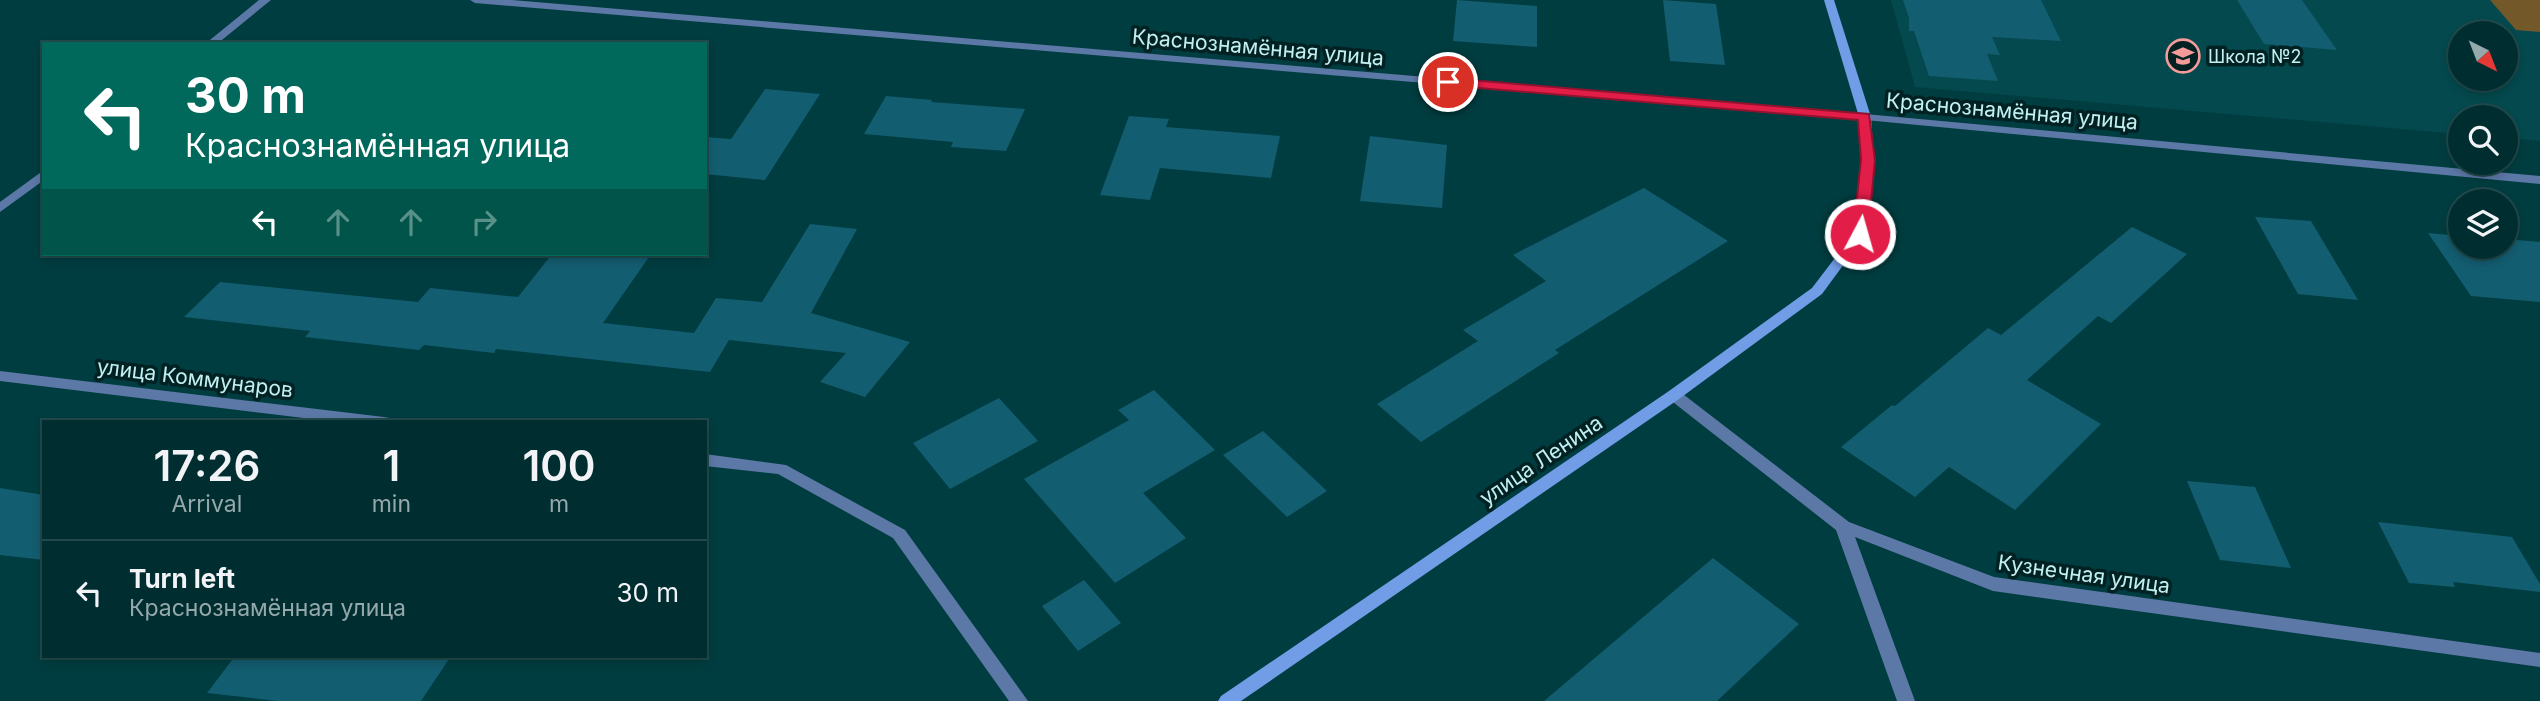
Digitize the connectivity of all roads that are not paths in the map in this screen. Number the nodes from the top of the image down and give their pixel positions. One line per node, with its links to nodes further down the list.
1 (267, 0): 4 (street)
2 (475, 0): 5 (street, Краснознамённая улица)
3 (1829, 0): 5 (street)
4 (213, 42)
5 (1865, 117): 7 (street, Краснознамённая улица); 10 (street, улица Ленина)
6 (42, 176): 8 (street)
7 (2540, 180)
8 (0, 208)
9 (0, 376): 11 (street, улица Коммунаров)
10 (1674, 395): 13 (street, Кузнечная улица); 16 (street, улица Ленина)
11 (367, 420)
12 (707, 460): 15 (street)
13 (1843, 526): 14 (street, Кузнечная улица); 17 (street)
14 (2540, 660)
15 (1018, 701)
16 (1227, 701)
17 (1906, 701)

